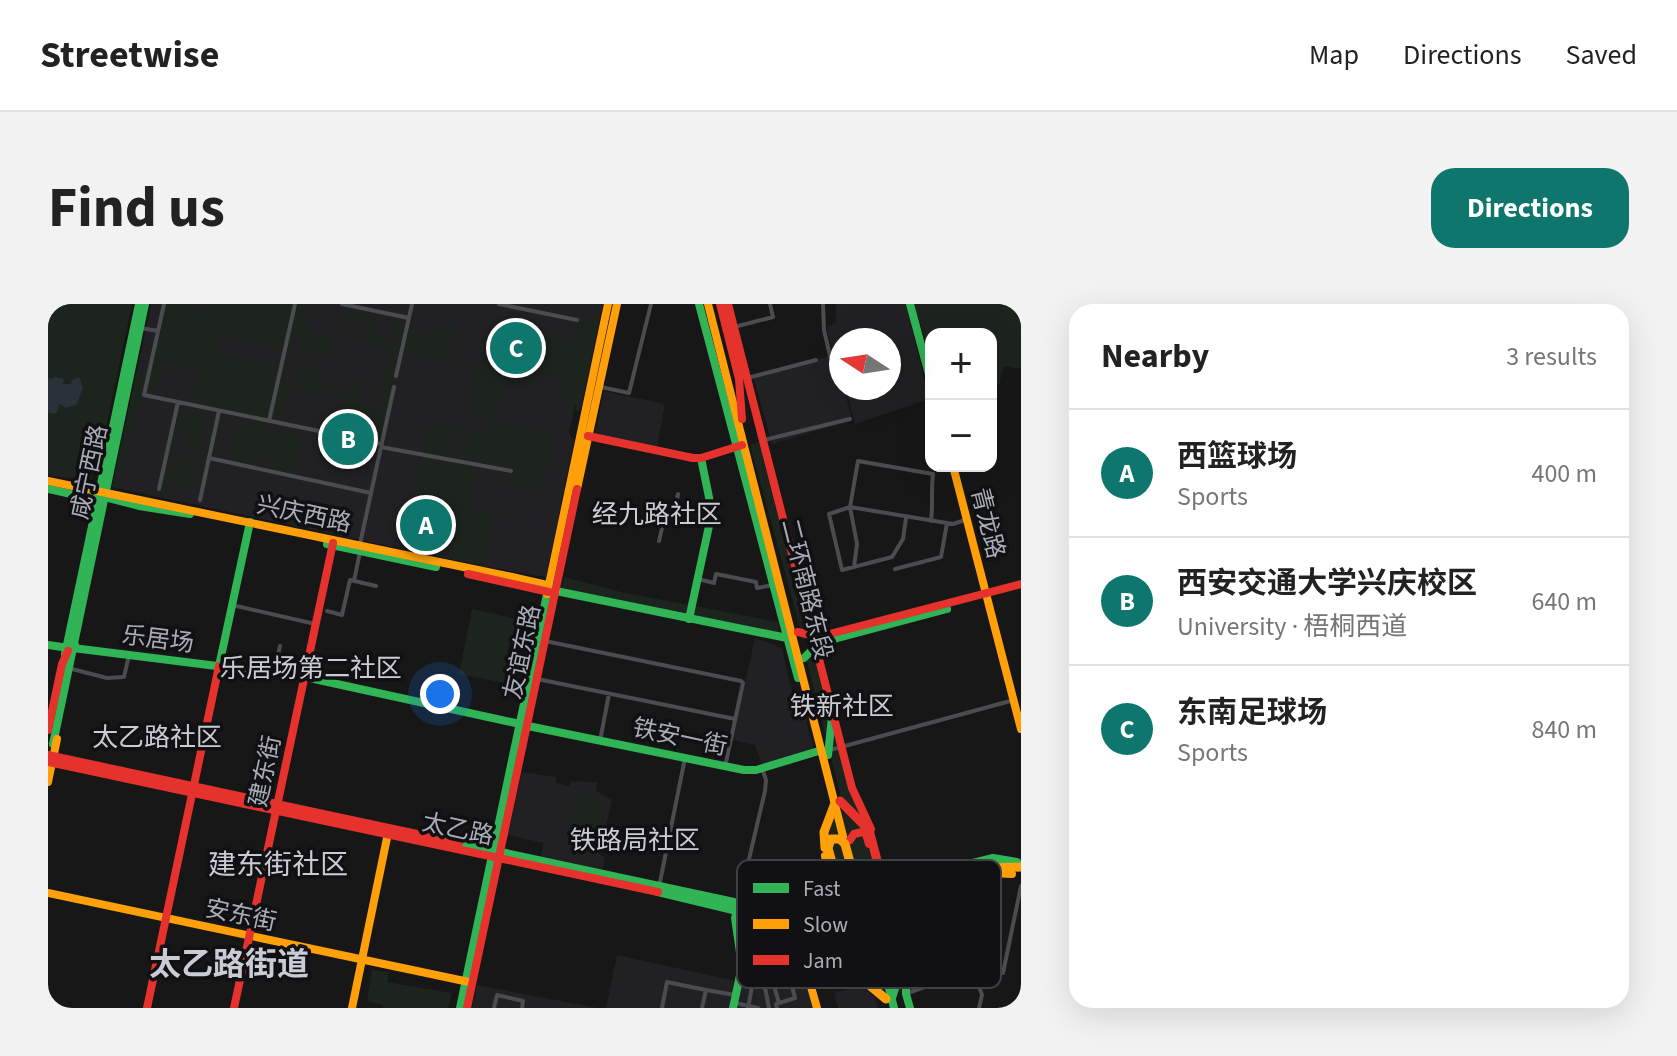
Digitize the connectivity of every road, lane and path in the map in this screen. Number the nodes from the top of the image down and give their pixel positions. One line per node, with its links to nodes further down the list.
1 (144, 304): 17 (main road, 咸宁西路); 46 (main road)
2 (164, 304): 18 (street)
3 (295, 304): 34 (street)
4 (342, 304): 14 (street)
5 (412, 304): 14 (street)
6 (499, 304): 15 (street)
7 (612, 304): 26 (main road, 友谊东路); 31 (street); 67 (main road, 友谊东路)
8 (651, 304): 26 (street)
9 (728, 304): 16 (main road)
10 (770, 304): 16 (street)
11 (823, 304): 20 (street)
12 (912, 304): 19 (main road); 21 (main road)
13 (711, 305): 24 (main road); 24 (main road); 28 (main road); 33 (main road)
14 (409, 318): 23 (street)
15 (577, 320)
16 (734, 327): 25 (main road)
17 (140, 328): 18 (street); 46 (main road, 咸宁西路)
18 (158, 331): 29 (street)
19 (925, 349)
20 (829, 352)
21 (925, 357)
22 (816, 360): 25 (street)
23 (396, 376)
24 (729, 377): 33 (main road, 二环南路东段)
25 (747, 378): 36 (main road)
26 (599, 386): 35 (main road, 友谊东路)
27 (394, 387): 37 (street)
28 (725, 398): 33 (main road); 38 (main road)
29 (178, 402): 30 (street); 44 (street)
30 (219, 411): 34 (street); 39 (street)
31 (582, 418)
32 (850, 419): 36 (street)
33 (739, 420): 38 (main road, 二环南路东段); 73 (main road, 二环南路东段)
34 (269, 421): 37 (street)
35 (588, 436): 40 (main road); 67 (main road, 友谊东路)
36 (764, 440): 75 (main road)
37 (381, 446): 41 (street); 45 (street)
38 (739, 446): 40 (main road); 64 (main road); 73 (main road, 二环南路东段)
39 (209, 458): 45 (street); 48 (street)
40 (701, 458): 56 (main road)
41 (511, 471)
42 (956, 472): 52 (main road, 青龙路)
43 (48, 483): 46 (main road, 兴庆西路)
44 (159, 489)
45 (371, 493): 59 (street)
46 (103, 494): 55 (main road, 兴庆西路); 77 (main road, 咸宁西路)
47 (678, 494): 50 (street)
48 (200, 500)
49 (850, 507): 51 (street); 53 (street); 60 (street); 60 (street)
50 (673, 517): 56 (street); 57 (street)
51 (906, 518): 53 (street); 60 (street)
52 (968, 518): 54 (street); 68 (main road, 青龙路)
53 (931, 521): 54 (street)
54 (947, 523): 61 (street)
55 (250, 525): 58 (main road, 兴庆西路); 69 (main road)
56 (710, 525): 62 (main road)
57 (659, 541)
58 (333, 543): 59 (main road, 兴庆西路); 72 (main road, 建东街)
59 (360, 549): 63 (street); 67 (main road, 兴庆西路)
60 (854, 567)
61 (895, 569)
62 (698, 579): 64 (street); 71 (main road)
63 (354, 581): 65 (street); 70 (street)
64 (773, 585): 73 (main road)
65 (376, 586)
66 (1021, 587): 68 (main road)
67 (551, 590): 71 (main road, 兴庆西路); 74 (main road, 友谊东路); 91 (main road, 友谊东路)
68 (988, 595): 75 (main road); 87 (main road, 青龙路)
69 (232, 605): 72 (street); 81 (main road)
70 (327, 611)
71 (689, 619): 73 (main road, 兴庆西路)
72 (316, 624): 84 (main road, 建东街)
73 (792, 637): 75 (main road, 兴庆西路); 80 (main road, 二环南路东段); 96 (main road, 二环南路东段)
74 (545, 641): 85 (main road, 友谊东路); 90 (street)
75 (815, 641): 80 (main road); 88 (main road)
76 (48, 645): 77 (main road, 乐居场)
77 (72, 645): 79 (main road, 乐居场); 82 (main road, 咸宁西路); 98 (main road, 咸宁西路)
78 (280, 646): 83 (street)
79 (129, 655): 81 (main road, 乐居场); 82 (street)
80 (804, 659): 96 (main road, 二环南路东段)
81 (219, 666): 83 (main road, 乐居场); 101 (main road)
82 (69, 667): 93 (main road, 咸宁西路); 98 (main road, 咸宁西路)
83 (274, 673): 84 (main road, 乐居场)
84 (305, 677): 91 (main road, 乐居场); 103 (main road, 建东街)
85 (537, 679): 86 (street); 91 (main road, 友谊东路)
86 (609, 694): 90 (street); 94 (street)
87 (1015, 700): 89 (main road, 青龙路); 92 (main road, 青龙路); 95 (street)
88 (833, 710): 95 (main road); 96 (main road)
89 (1021, 716)
90 (735, 719): 99 (street)
91 (524, 725): 94 (main road, 铁安一街); 106 (main road, 友谊东路)
92 (1021, 729)
93 (48, 730)
94 (600, 741): 97 (main road, 铁安一街)
95 (842, 747): 96 (street); 114 (main road)
96 (824, 751): 100 (main road, 铁安一街); 102 (main road, 二环南路东段); 108 (main road)
97 (685, 758): 99 (main road, 铁安一街); 117 (street)
98 (50, 759): 101 (main road, 太乙路)
99 (725, 767): 100 (main road, 铁安一街)
100 (762, 768): 107 (street)
101 (191, 792): 103 (main road, 太乙路); 120 (main road)
102 (837, 802): 105 (main road, 二环南路东段); 109 (main road, bridge); 113 (main road, bridge)
103 (278, 810): 104 (main road, 太乙路); 106 (main road); 122 (main road, 建东街)
104 (387, 834): 106 (main road, 太乙路); 123 (main road)
105 (848, 842): 110 (main road, bridge); 111 (main road, 二环南路东段, bridge); 112 (main road, bridge)
106 (495, 856): 117 (main road, 太乙路); 119 (main road, 太乙路); 125 (main road, 友谊东路)
107 (749, 860)
108 (825, 860)
109 (829, 860)
110 (831, 860)
111 (853, 860)
112 (874, 860)
113 (877, 860)
114 (883, 860)
115 (1001, 862): 116 (main road)
116 (1019, 871): 124 (street)
117 (658, 888): 119 (main road, 太乙路)
118 (48, 893): 120 (main road, 安东街)
119 (737, 909): 121 (main road)
120 (164, 919): 122 (main road, 安东街); 139 (main road)
121 (737, 932)
122 (249, 937): 123 (main road, 安东街); 140 (main road, 建东街)
123 (361, 961): 125 (main road, 安东街); 141 (main road)
124 (1001, 972)
125 (469, 982): 142 (main road, 友谊东路); 143 (main road, 友谊东路)
126 (765, 988): 149 (street)
127 (792, 988): 137 (street)
128 (811, 988): 150 (main road)
129 (872, 988): 136 (main road, bridge)
130 (906, 988): 134 (main road)
131 (922, 988): 134 (street)
132 (980, 988): 152 (street)
133 (706, 990): 135 (street); 146 (street); 147 (street)
134 (906, 994): 151 (main road)
135 (735, 1002): 138 (street)
136 (888, 1005)
137 (778, 1006)
138 (748, 1007): 148 (street)
139 (147, 1008)
140 (234, 1008)
141 (352, 1008)
142 (460, 1008)
143 (467, 1008)
144 (494, 1008): 145 (street)
145 (522, 1008)
146 (662, 1008)
147 (702, 1008)
148 (758, 1008)
149 (769, 1008)
150 (817, 1008)
151 (910, 1008)
152 (979, 1008)

